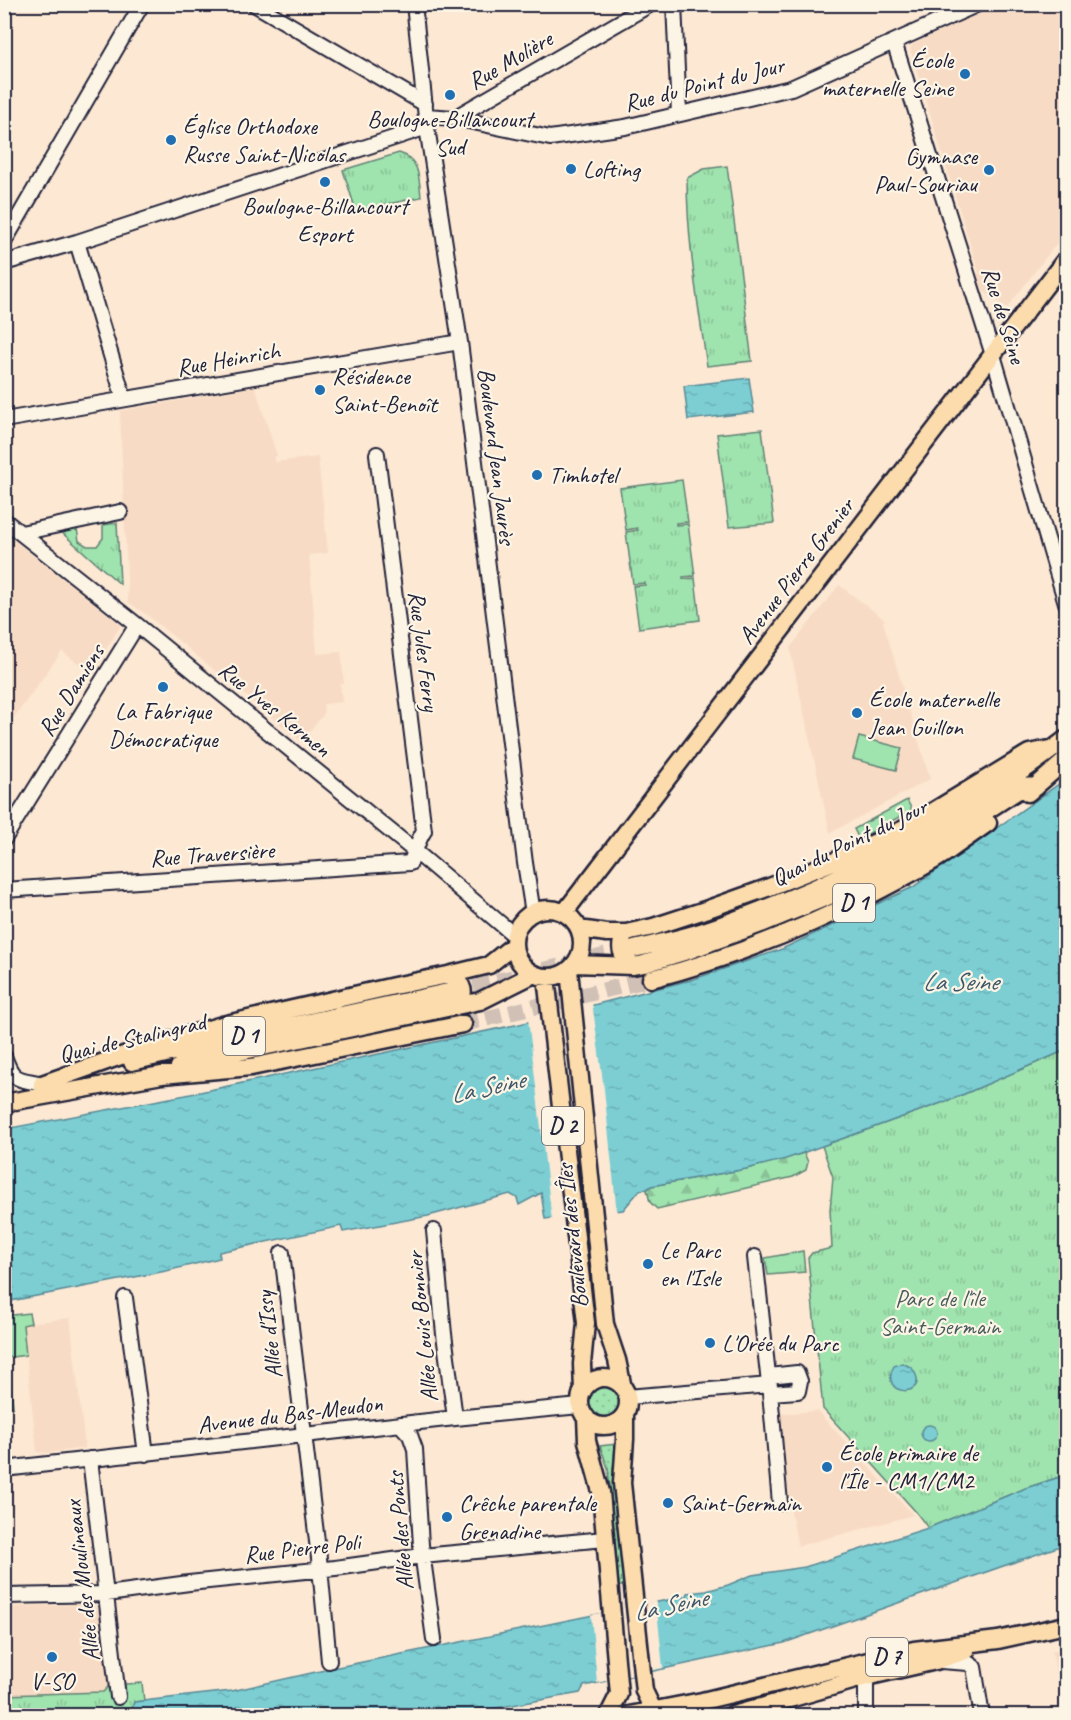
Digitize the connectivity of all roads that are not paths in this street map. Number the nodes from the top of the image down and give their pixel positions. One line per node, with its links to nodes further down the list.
1 (142, 4): 11 (street)
2 (254, 4): 9 (street)
3 (414, 4): 9 (street, Boulevard Jean Jaurès)
4 (651, 4): 10 (street, Rue Molière)
5 (675, 4): 8 (street)
6 (978, 4): 7 (street, Rue du Point du Jour)
7 (894, 42): 8 (street, Rue du Point du Jour); 16 (street, Rue de Seine)
8 (679, 114): 10 (street, Rue du Point du Jour)
9 (426, 116): 10 (street, Rue du Point du Jour); 12 (street, Rue du Point du Jour); 15 (street, Boulevard Jean Jaurès)
10 (454, 118)
11 (4, 242)
12 (77, 242): 14 (street, Rue du Point du Jour); 17 (street)
13 (1066, 259): 16 (main road, Avenue Pierre Grenier)
14 (4, 263)
15 (460, 342): 17 (street, Rue Heinrich); 30 (street, Boulevard Jean Jaurès)
16 (993, 355): 23 (street, Rue de Seine); 31 (main road, Avenue Pierre Grenier)
17 (124, 399): 18 (street, Rue Heinrich)
18 (4, 420)
19 (377, 454): 28 (street, Rue Jules Ferry)
20 (120, 512): 22 (street)
21 (4, 520): 22 (street, Rue Yves Kermen)
22 (21, 533): 24 (street, Rue Yves Kermen)
23 (1066, 603)
24 (137, 625): 27 (street, Rue Damiens); 28 (street, Rue Yves Kermen)
25 (1063, 749): 26 (main road, D 1); 33 (main road); 35 (main road, Quai du Point du Jour / D 1)
26 (1037, 786): 35 (main road, D 1); 38 (main road, D 1)
27 (4, 839)
28 (416, 852): 29 (street, Rue Traversière); 34 (street, Rue Yves Kermen)
29 (4, 890)
30 (533, 913): 31 (main road); 34 (main road)
31 (564, 913): 32 (main road)
32 (579, 929): 33 (main road); 36 (main road)
33 (626, 933): 35 (main road)
34 (514, 940): 37 (main road); 39 (main road, D 1)
35 (633, 957): 36 (main road, D 1)
36 (572, 967): 37 (main road); 51 (main road, Boulevard des Îles / D 2)
37 (540, 976): 39 (main road, D 1); 52 (main road, Boulevard des Îles / D 2)
38 (651, 979)
39 (450, 992): 42 (main road, D 1); 43 (main road, Quai de Stalingrad / D 1)
40 (463, 1024): 42 (main road, D 1)
41 (4, 1056): 43 (street)
42 (162, 1076): 45 (main road, Quai de Stalingrad / D 1)
43 (42, 1084): 44 (main road, Quai de Stalingrad / D 1)
44 (4, 1096)
45 (4, 1103)
46 (434, 1232): 53 (street, Allée Louis Bonnier)
47 (282, 1253): 56 (street, Allée d'Issy)
48 (755, 1257): 50 (street)
49 (125, 1298): 58 (street)
50 (770, 1384): 51 (street); 61 (street)
51 (625, 1400): 52 (main road); 52 (main road); 74 (main road, Boulevard des Îles / D 2)
52 (583, 1405): 53 (street, Avenue du Bas-Meudon); 62 (main road, Boulevard des Îles)
53 (454, 1418): 54 (street, Avenue du Bas-Meudon)
54 (433, 1420): 55 (street, Avenue du Bas-Meudon); 57 (street)
55 (400, 1424): 56 (street, Avenue du Bas-Meudon); 57 (street, Allée des Ponts)
56 (303, 1436): 58 (street, Avenue du Bas-Meudon); 64 (street, Allée d'Issy)
57 (415, 1449): 63 (street, Allée des Ponts)
58 (146, 1454): 59 (street, Avenue du Bas-Meudon)
59 (90, 1459): 60 (street, Avenue du Bas-Meudon); 65 (street, Allée des Moulineaux)
60 (4, 1469)
61 (780, 1503)
62 (605, 1539): 63 (street, Rue Pierre Poli); 75 (main road, Boulevard des Îles)
63 (423, 1556): 64 (street, Rue Pierre Poli); 68 (street, Allée des Ponts)
64 (320, 1570): 65 (street, Rue Pierre Poli); 70 (street, Allée d'Issy)
65 (107, 1594): 66 (street, Rue Pierre Poli); 73 (street, Allée des Moulineaux)
66 (4, 1596)
67 (1066, 1625): 69 (main road, D 7)
68 (434, 1639)
69 (998, 1640): 71 (main road, D 7); 74 (main road, D 7)
70 (329, 1661)
71 (936, 1661): 72 (main road, D 7); 79 (street)
72 (866, 1677): 77 (main road, D 7); 78 (street)
73 (118, 1697)
74 (655, 1713): 76 (main road)
75 (608, 1716)
76 (624, 1716)
77 (730, 1716)
78 (866, 1716)
79 (982, 1716)

